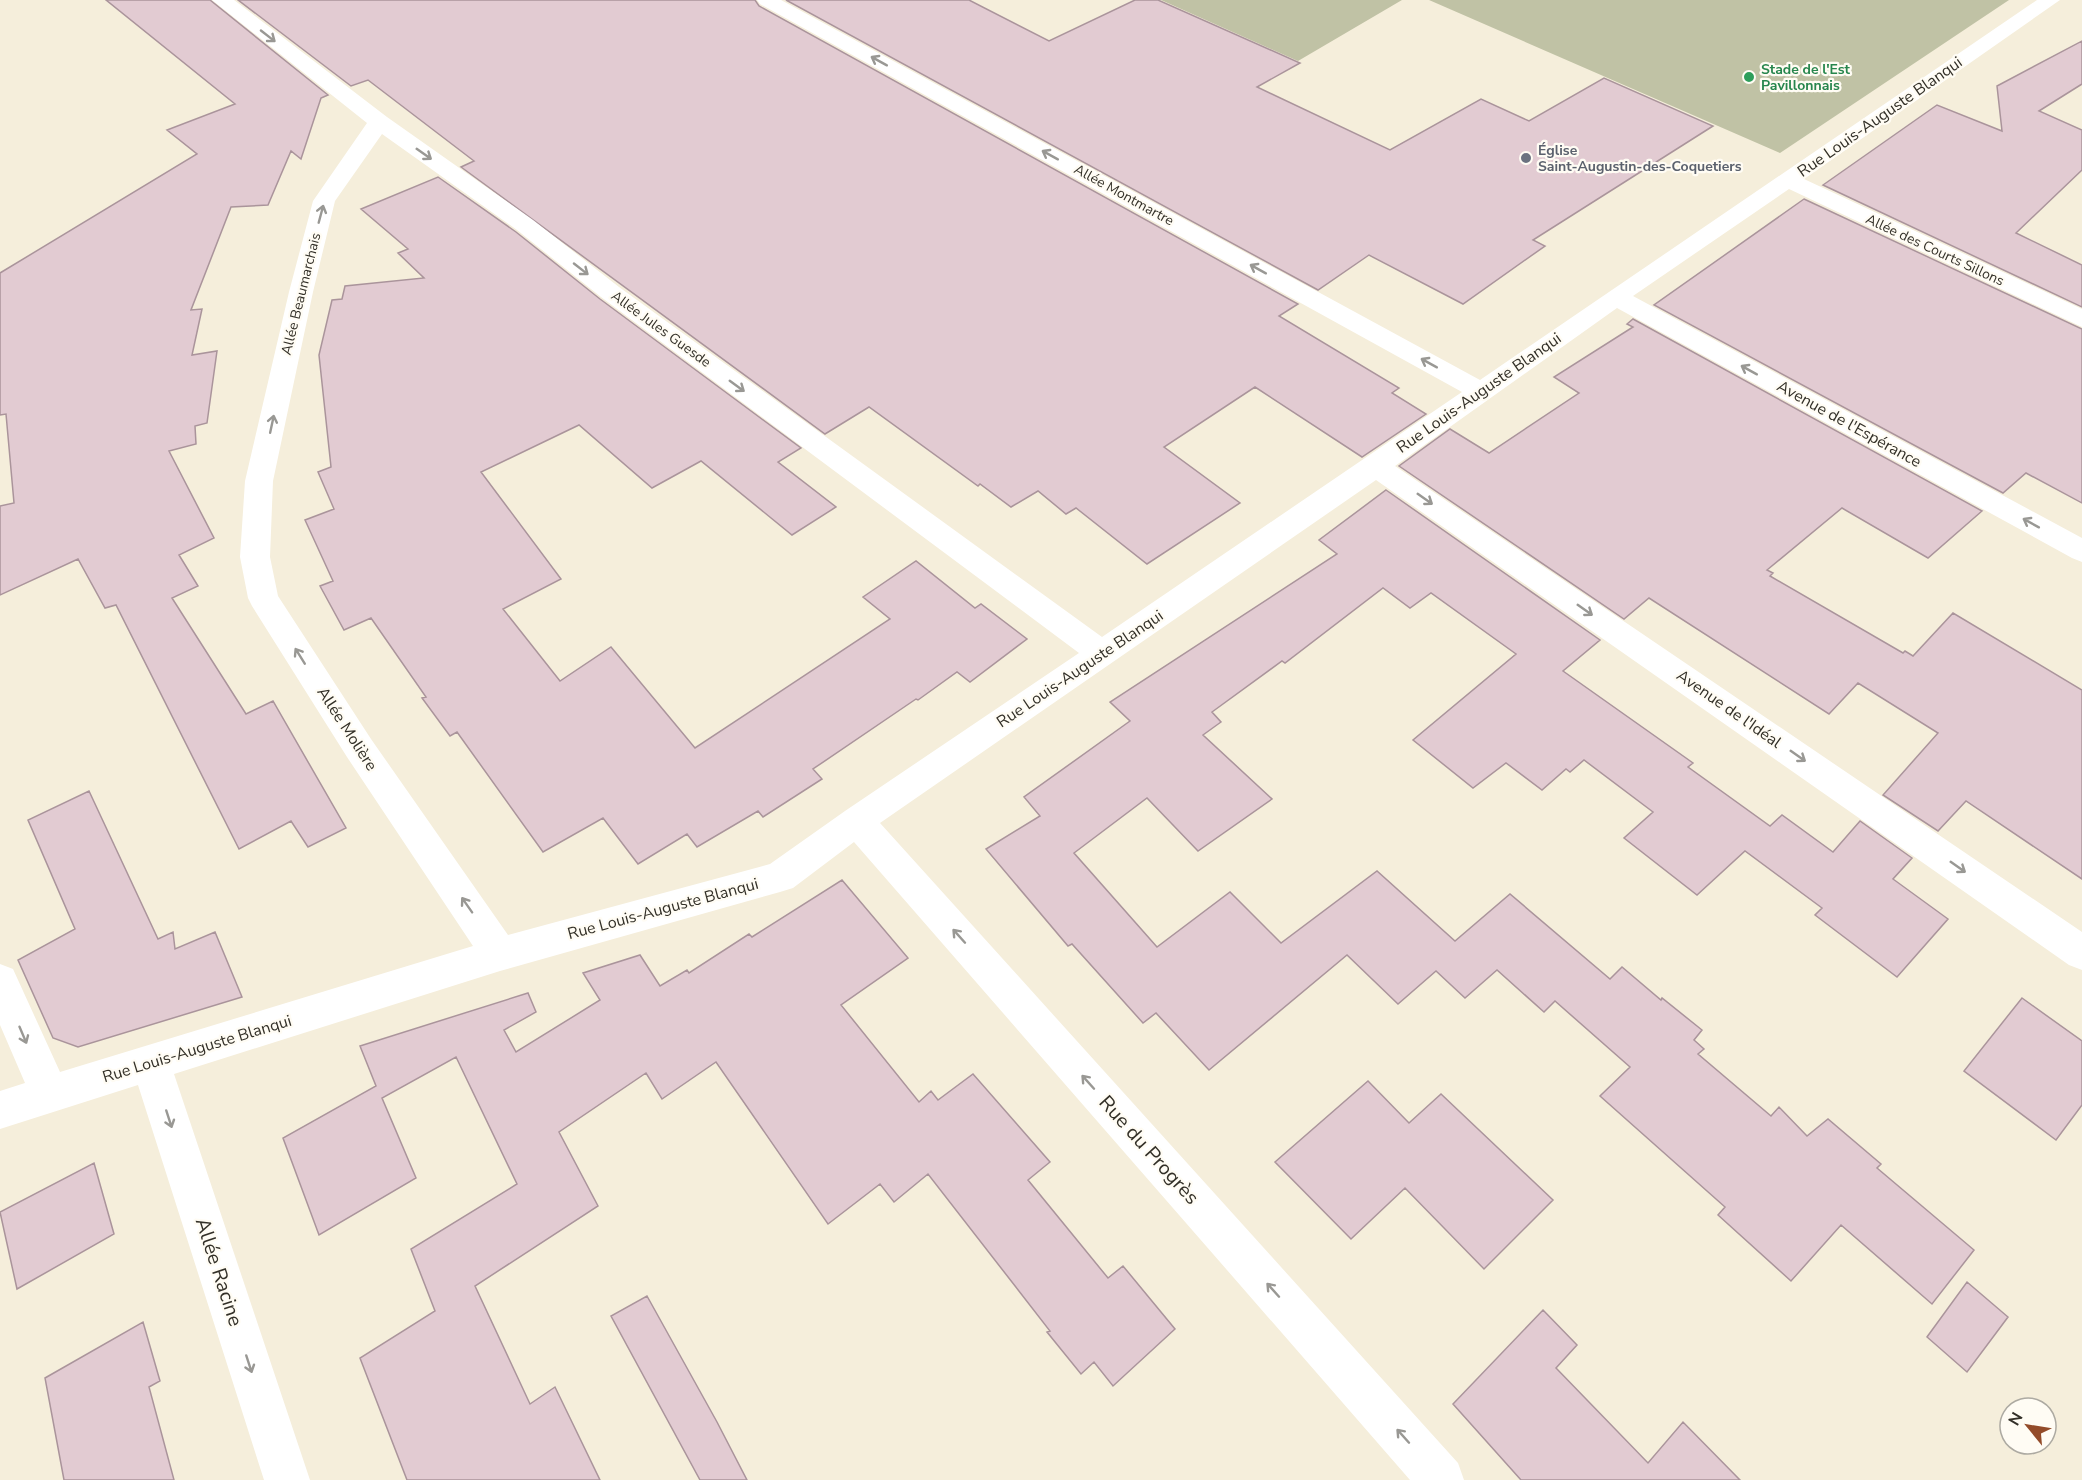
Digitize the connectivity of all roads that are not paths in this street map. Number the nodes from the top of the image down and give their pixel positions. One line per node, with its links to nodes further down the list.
1 (222, 0): 4 (street, Allée Jules Guesde, one-way to 4)
2 (767, 0): 8 (street, Allée Montmartre, one-way to 2)
3 (2050, 0): 5 (street, Rue Louis-Auguste Blanqui)
4 (379, 122): 10 (street, Allée Beaumarchais, one-way to 4); 12 (street, Allée Jules Guesde, one-way to 12)
5 (1789, 180): 6 (street, Rue Louis-Auguste Blanqui); 7 (street, Allée des Courts Sillons)
6 (1616, 297): 8 (street, Rue Louis-Auguste Blanqui); 11 (street, Avenue de l'Espérance, one-way to 6)
7 (2082, 319)
8 (1480, 391): 9 (street, Rue Louis-Auguste Blanqui)
9 (1376, 466): 12 (street, Rue Louis-Auguste Blanqui); 14 (street, Avenue de l'Idéal, one-way to 14)
10 (259, 482): 15 (street, Allée Molière, one-way to 10)
11 (2082, 551)
12 (1103, 654): 13 (street, Rue Louis-Auguste Blanqui)
13 (857, 820): 15 (street, Rue Louis-Auguste Blanqui); 21 (street, Rue du Progrès, one-way to 13)
14 (2082, 953)
15 (500, 954): 17 (street, Rue Louis-Auguste Blanqui)
16 (0, 981): 18 (street, one-way to 18)
17 (151, 1064): 18 (street, Rue Louis-Auguste Blanqui); 20 (street, Allée Racine, one-way to 20)
18 (50, 1095): 19 (street, Rue Louis-Auguste Blanqui)
19 (0, 1110)
20 (287, 1480)
21 (1442, 1480)

